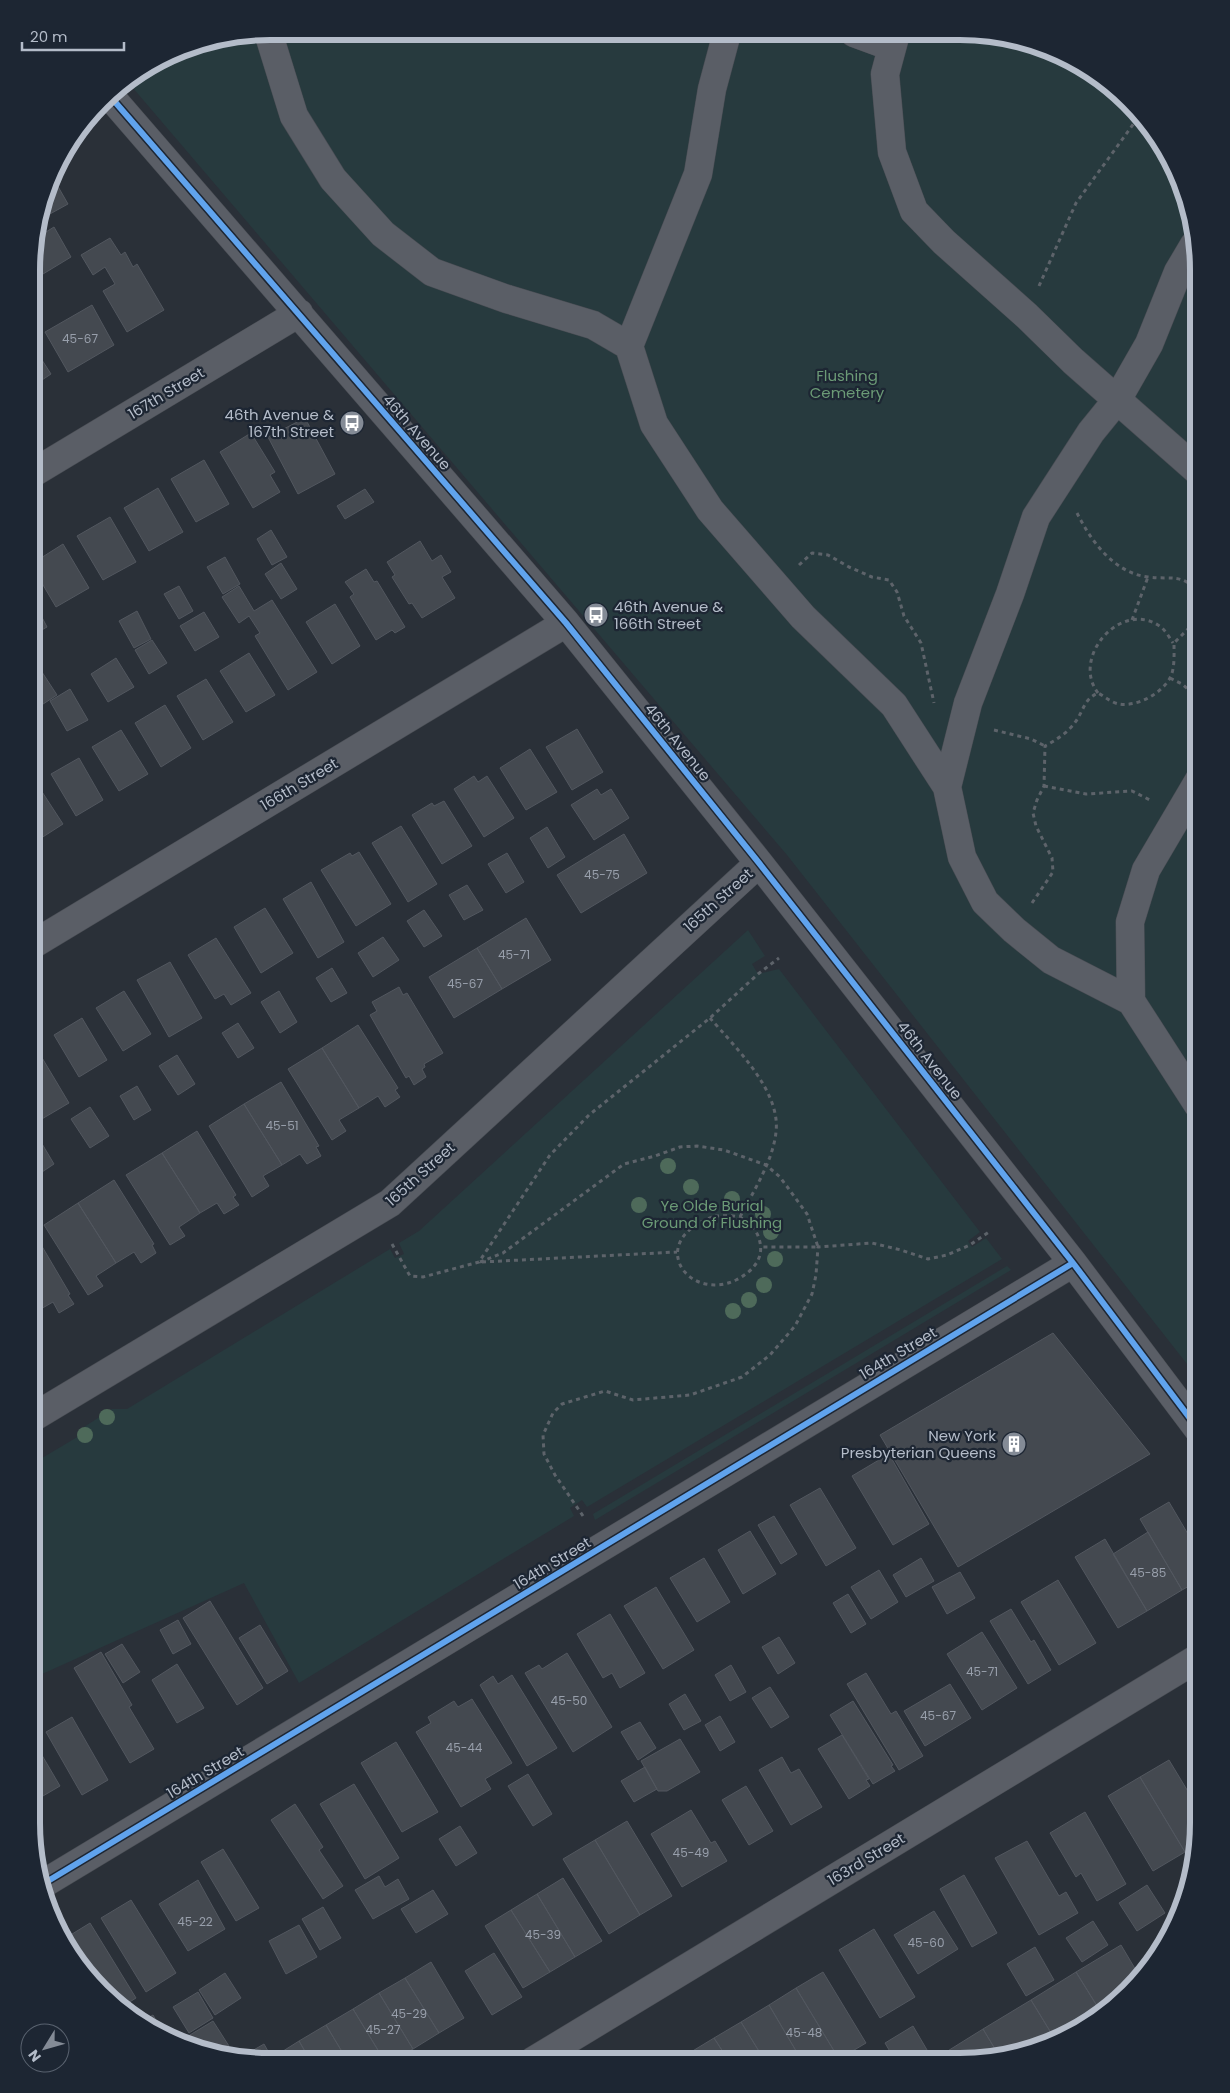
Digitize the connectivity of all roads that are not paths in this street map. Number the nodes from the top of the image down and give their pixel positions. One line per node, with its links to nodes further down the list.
1 (270, 40): 7 (street)
2 (725, 40): 7 (street)
3 (894, 40): 8 (street)
4 (114, 101): 6 (street, 46th Avenue)
5 (1190, 252): 8 (street)
6 (298, 313): 10 (street, 167th Street); 11 (street, 46th Avenue)
7 (629, 346): 12 (street)
8 (1117, 400): 9 (street); 12 (street)
9 (1190, 464)
10 (40, 469)
11 (566, 623): 14 (street, 46th Avenue); 15 (street, 166th Street)
12 (947, 787): 16 (street)
13 (1190, 795): 16 (street)
14 (759, 863): 18 (street, 46th Avenue); 19 (street, 165th Street)
15 (40, 941)
16 (1131, 1001): 17 (street)
17 (1190, 1093)
18 (1073, 1263): 20 (street, 46th Avenue); 22 (street, 164th Street)
19 (40, 1413)
20 (1190, 1418)
21 (1190, 1663): 23 (street, 163rd Street)
22 (48, 1881)
23 (545, 2053)

